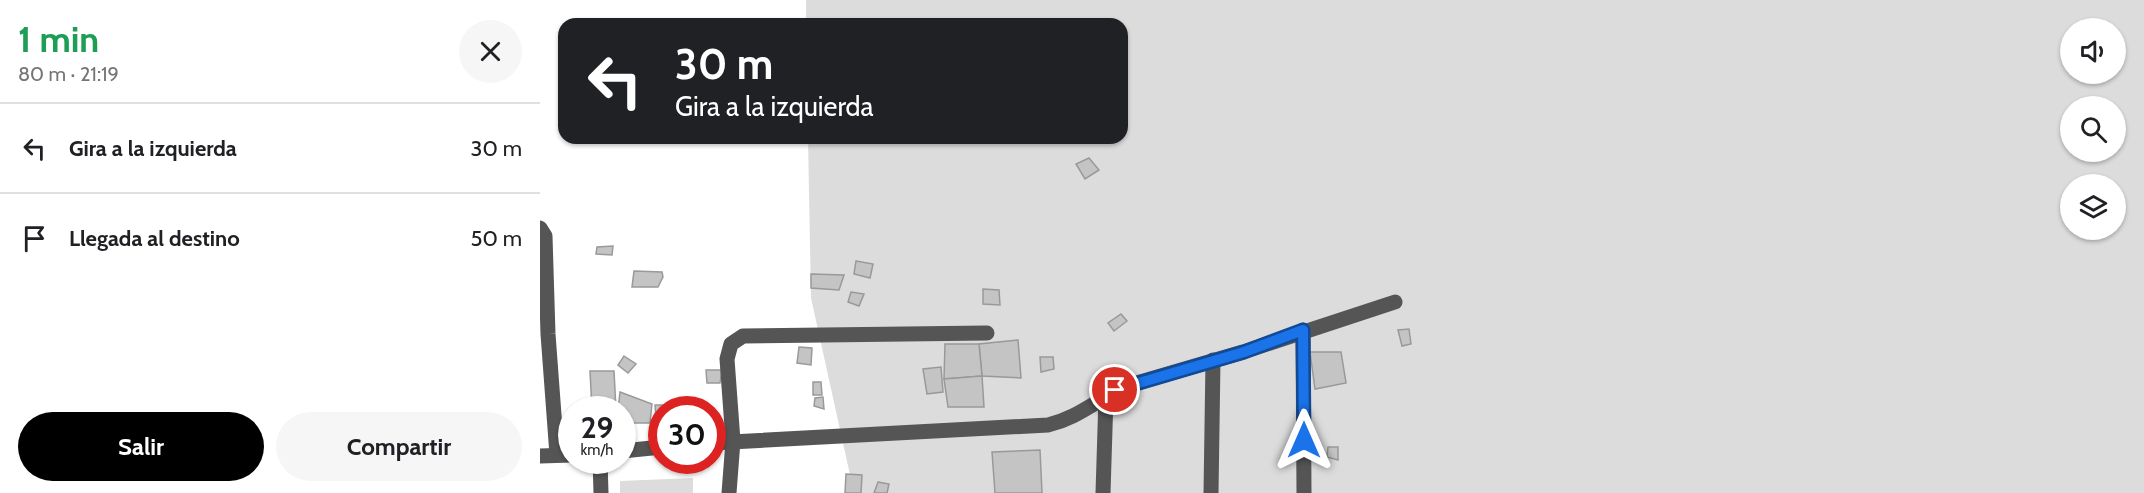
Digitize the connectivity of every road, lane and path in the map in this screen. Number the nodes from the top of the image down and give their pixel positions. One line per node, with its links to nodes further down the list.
1 (540, 228): 5 (street)
2 (1395, 302): 3 (street)
3 (1303, 330): 6 (street); 18 (street)
4 (987, 333): 10 (street)
5 (544, 334): 8 (street)
6 (1213, 360): 7 (street); 17 (street)
7 (1106, 397): 10 (street); 16 (street)
8 (558, 419)
9 (726, 441): 10 (street)
10 (733, 441): 15 (street)
11 (558, 455): 12 (street)
12 (540, 456)
13 (600, 474): 14 (street)
14 (601, 493)
15 (729, 493)
16 (1103, 493)
17 (1211, 493)
18 (1304, 493)

